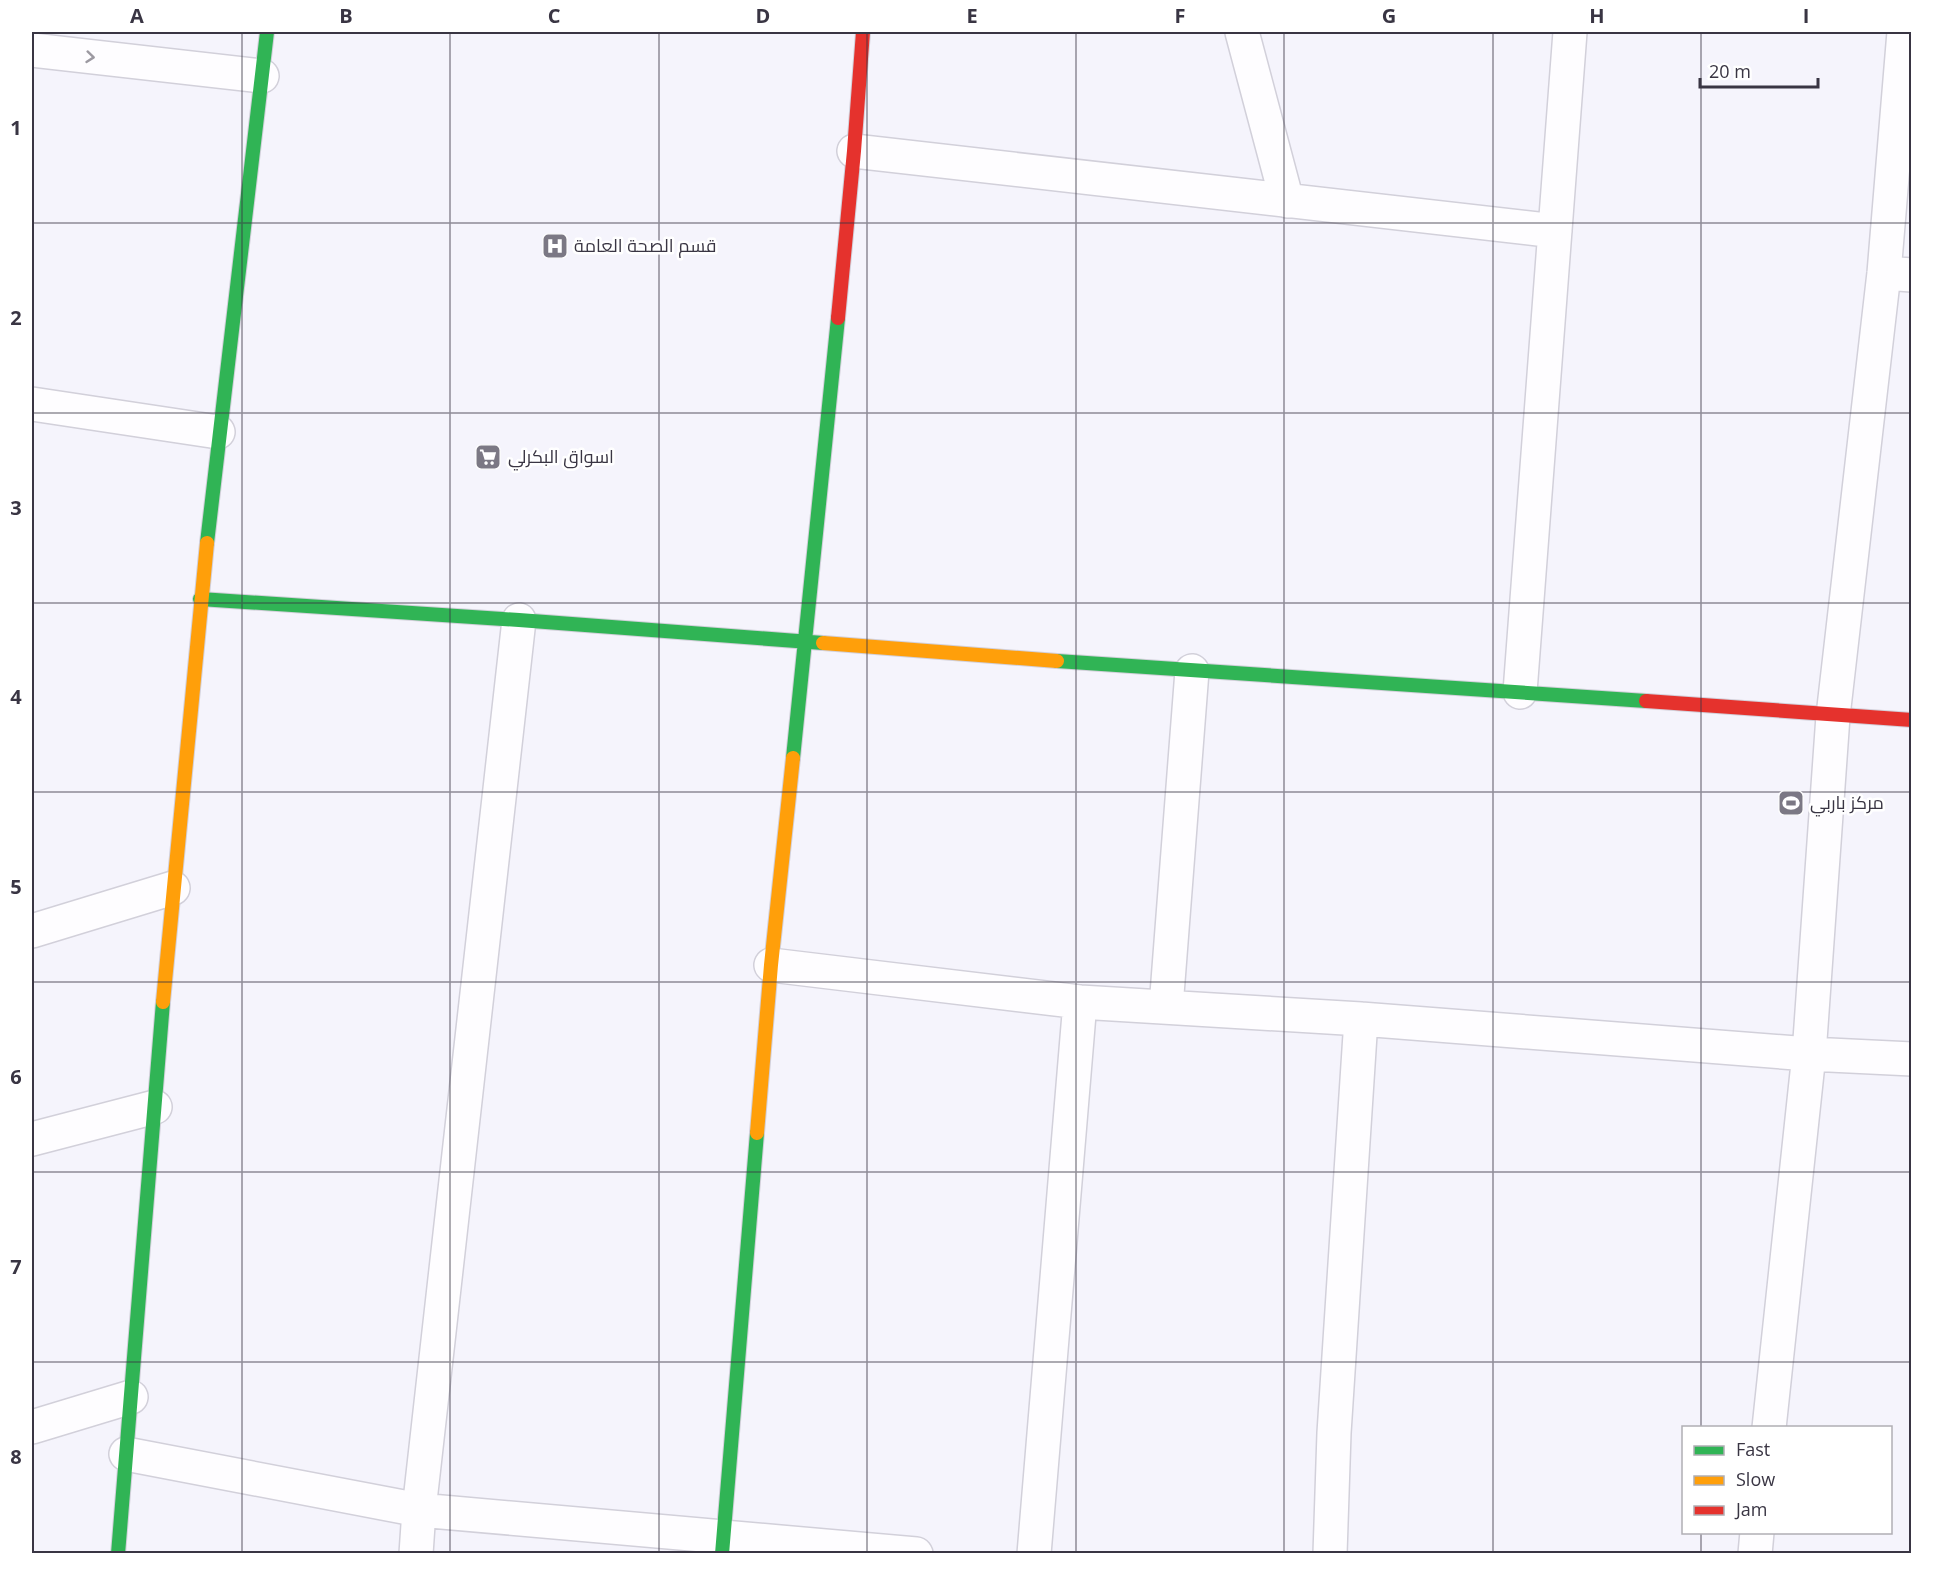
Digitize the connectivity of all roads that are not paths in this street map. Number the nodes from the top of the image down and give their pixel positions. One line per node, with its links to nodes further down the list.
1 (267, 32): 7 (street)
2 (863, 32): 8 (street)
3 (1242, 32): 9 (street)
4 (1570, 32): 10 (street)
5 (1904, 32): 11 (street)
6 (32, 50): 7 (street, one-way to 7)
7 (262, 76): 13 (street)
8 (854, 151): 9 (street); 16 (street)
9 (1287, 201): 10 (street)
10 (1556, 231): 18 (street)
11 (1898, 274): 19 (street)
12 (32, 405): 13 (street)
13 (218, 432): 14 (street)
14 (201, 599): 15 (street); 21 (street)
15 (519, 620): 16 (street); 35 (street)
16 (806, 642): 17 (street); 23 (street)
17 (1192, 671): 18 (street); 25 (street)
18 (1520, 692): 19 (street)
19 (1833, 716): 20 (street); 27 (street)
20 (1911, 720)
21 (173, 888): 22 (street); 29 (street)
22 (32, 931)
23 (771, 965): 24 (street); 37 (street)
24 (1080, 1002): 25 (street); 41 (street)
25 (1166, 1007): 26 (street)
26 (1361, 1019): 27 (street); 42 (street)
27 (1809, 1054): 28 (street); 33 (street)
28 (1911, 1059)
29 (155, 1107): 30 (street); 31 (street)
30 (32, 1139)
31 (131, 1397): 32 (street); 34 (street)
32 (32, 1426)
33 (1769, 1426)
34 (126, 1454): 35 (street); 38 (street)
35 (419, 1510): 37 (street); 39 (street)
36 (1757, 1534): 43 (street)
37 (722, 1545): 40 (street)
38 (118, 1554)
39 (416, 1554)
40 (916, 1554)
41 (1034, 1554)
42 (1330, 1554)
43 (1755, 1554)

